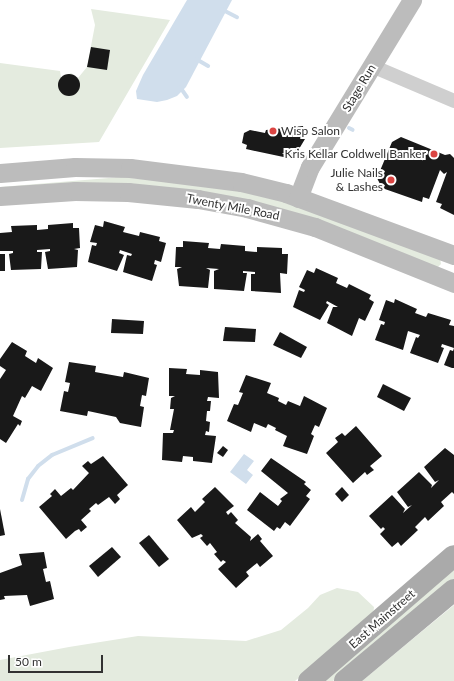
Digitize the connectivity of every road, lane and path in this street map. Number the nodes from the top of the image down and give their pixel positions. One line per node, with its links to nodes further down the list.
1 (412, 0): 2 (main road, Stage Run)
2 (372, 66): 3 (street); 6 (main road, Stage Run)
3 (454, 101)
4 (0, 173): 6 (main road, Twenty Mile Road)
5 (0, 196): 8 (main road, Twenty Mile Road)
6 (298, 198): 7 (main road, Twenty Mile Road)
7 (454, 254)
8 (454, 283)
9 (454, 556): 11 (main road, East Mainstreet)
10 (454, 590): 12 (main road, East Mainstreet)
11 (309, 681)
12 (344, 681)

